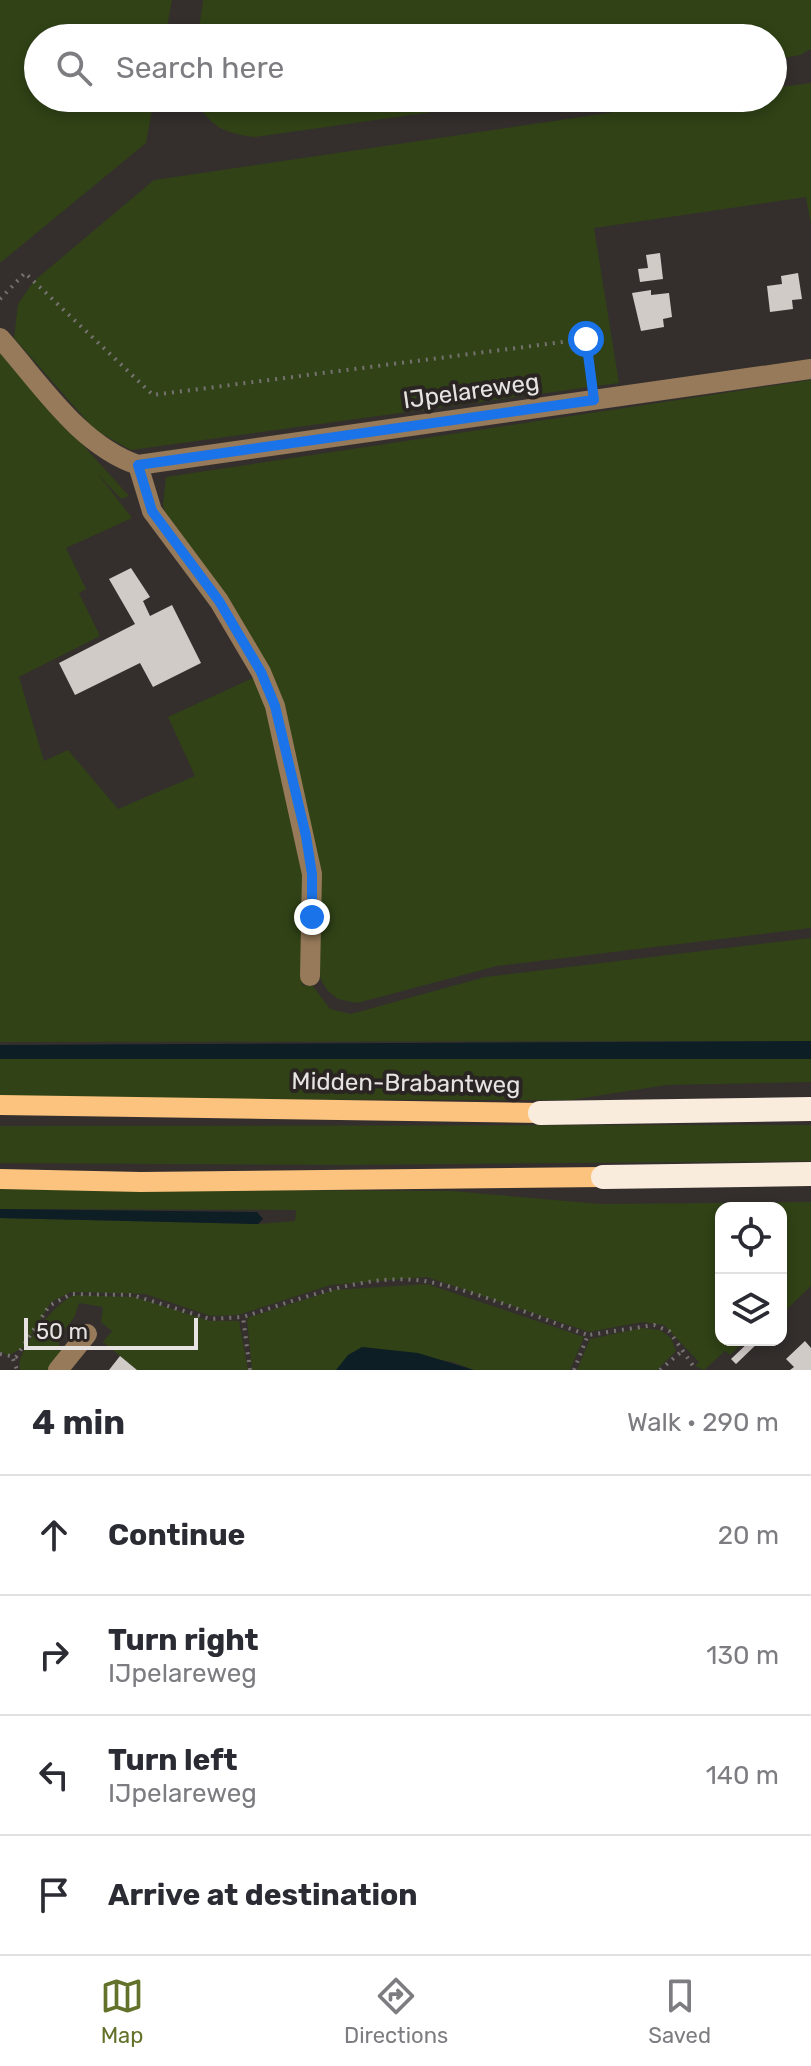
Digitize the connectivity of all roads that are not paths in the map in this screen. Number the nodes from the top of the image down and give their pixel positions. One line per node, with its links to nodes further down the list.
1 (0, 338): 3 (street)
2 (811, 369): 3 (street, IJpelareweg)
3 (138, 465): 4 (street)
4 (310, 976)
5 (0, 1105): 7 (main road, Midden-Brabantweg)
6 (811, 1109): 7 (highway, Midden-Brabantweg)
7 (540, 1113)
8 (811, 1174): 9 (highway)
9 (603, 1177): 10 (main road)
10 (0, 1179)
11 (87, 1334): 12 (street)
12 (58, 1370)

